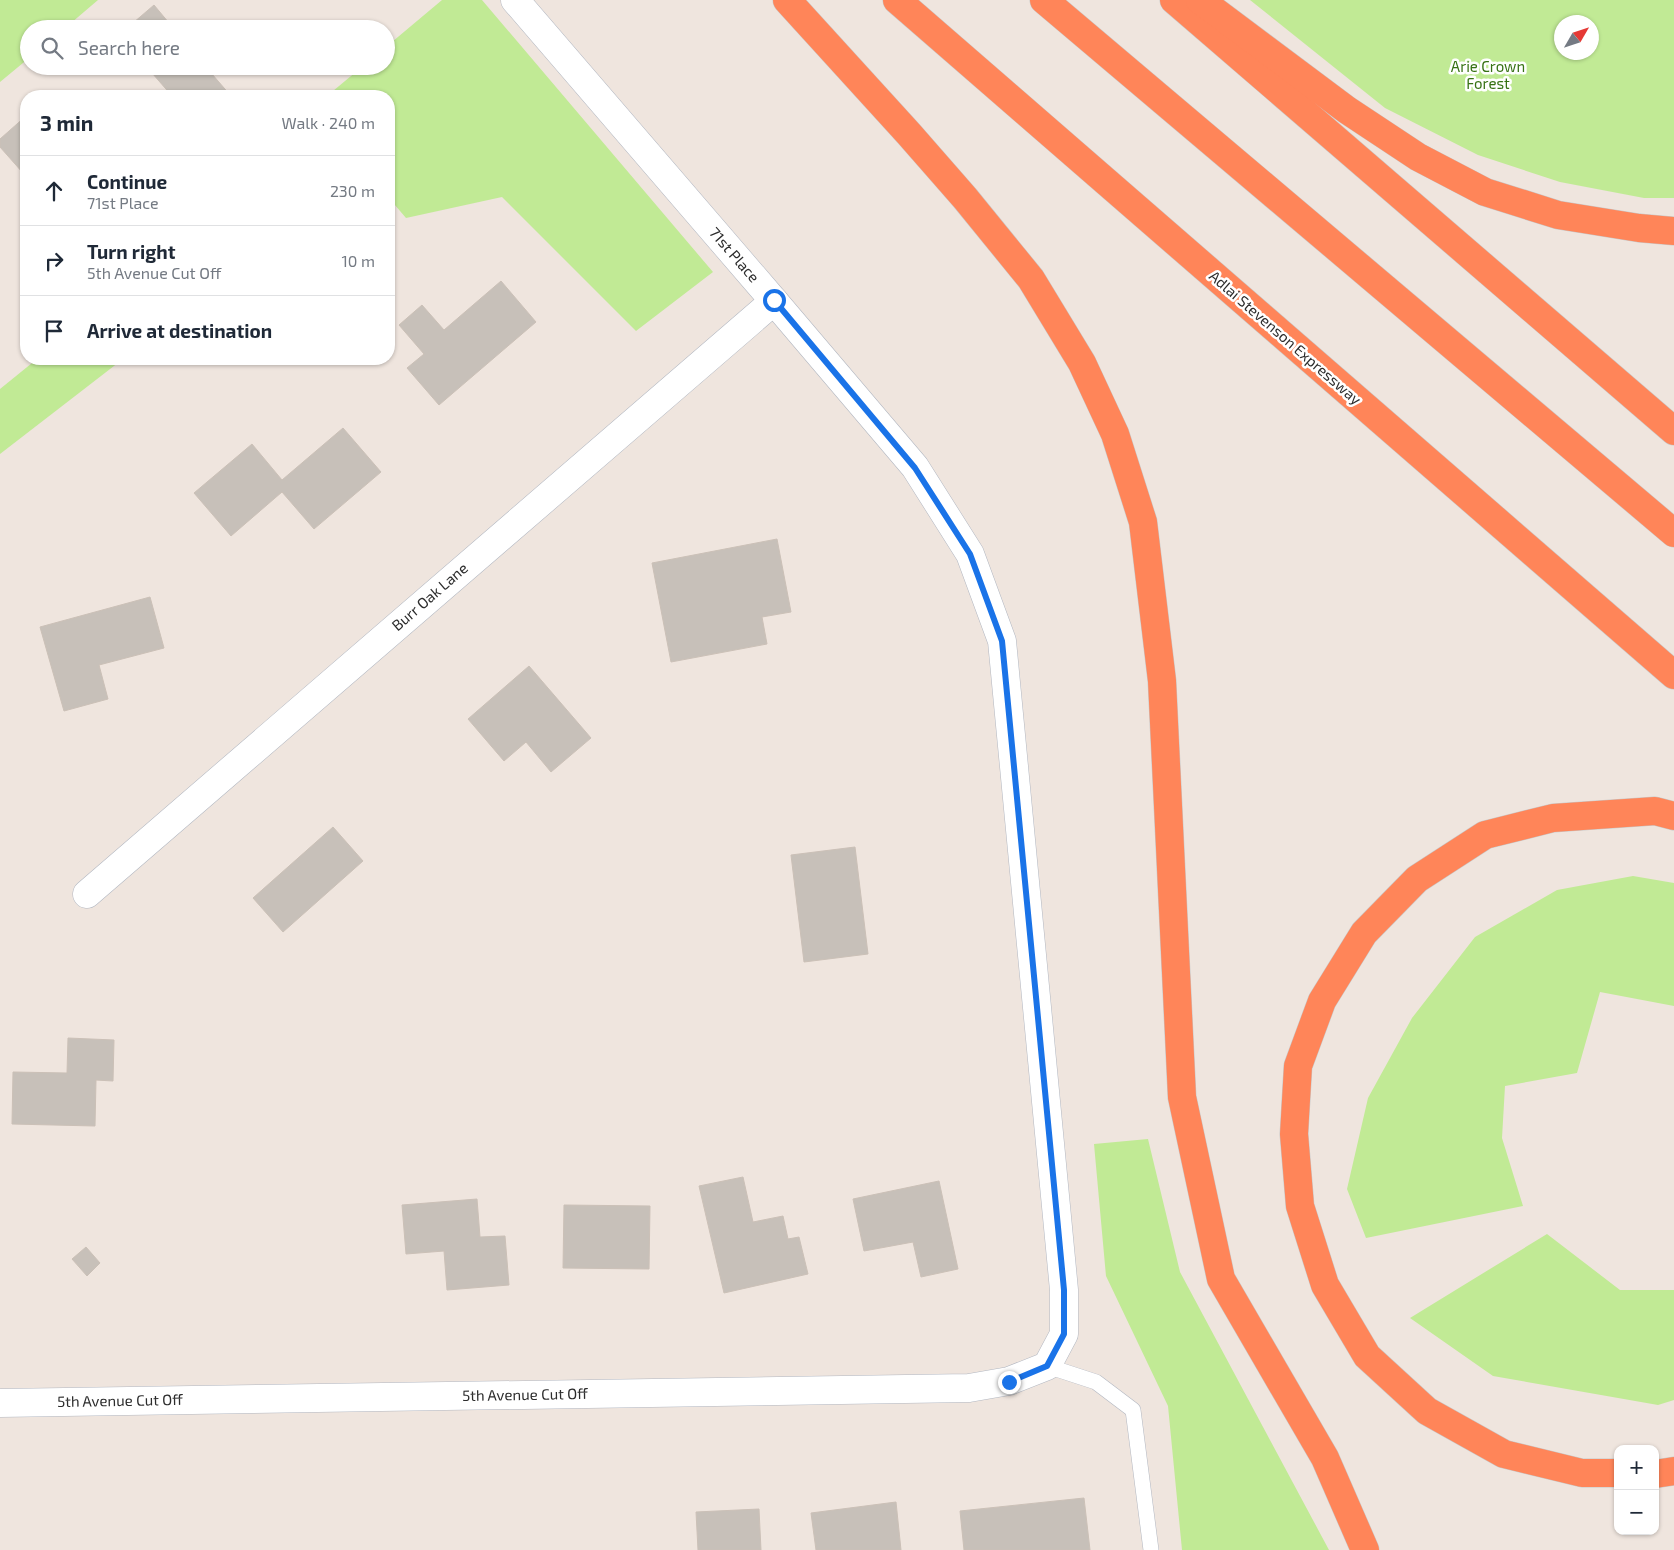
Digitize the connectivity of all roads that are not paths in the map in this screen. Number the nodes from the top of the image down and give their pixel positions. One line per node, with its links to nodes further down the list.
1 (515, 0): 8 (street, 71st Place)
2 (787, 0): 20 (highway)
3 (897, 0): 11 (highway, Adlai Stevenson Expressway)
4 (1044, 0): 10 (highway)
5 (1174, 0): 9 (highway)
6 (1200, 0): 7 (highway)
7 (1674, 231)
8 (774, 300): 13 (street, Burr Oak Lane); 14 (street, 71st Place)
9 (1674, 431)
10 (1674, 533)
11 (1674, 675)
12 (1674, 816): 18 (highway)
13 (87, 894)
14 (1047, 1366): 15 (street, 5th Avenue Cut Off); 19 (lane)
15 (0, 1403)
16 (1674, 1471): 17 (highway)
17 (1659, 1473)
18 (1614, 1474)
19 (1152, 1550)
20 (1365, 1550)

